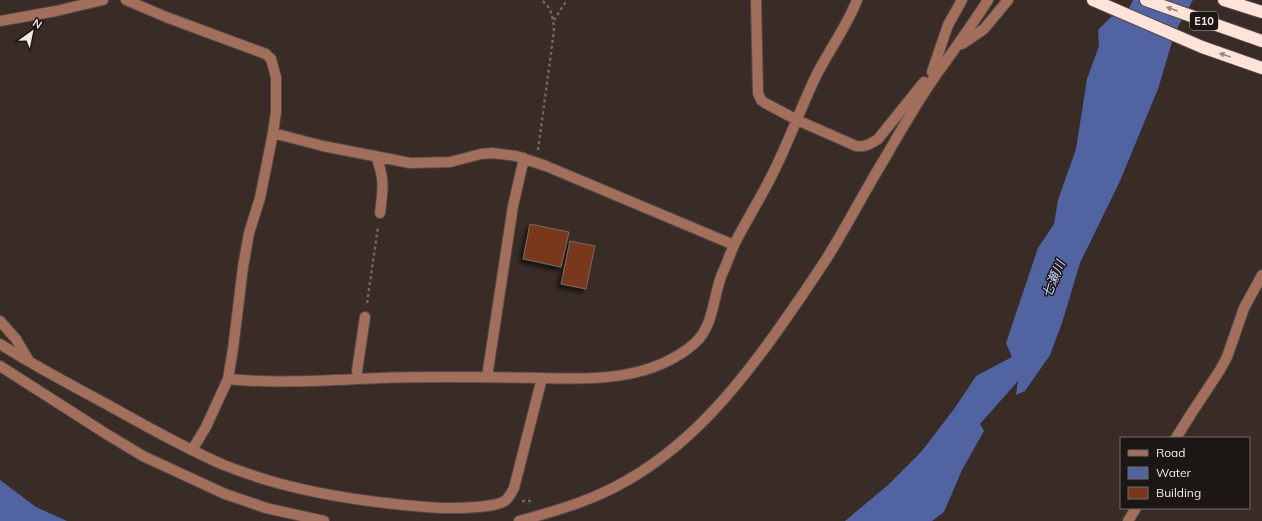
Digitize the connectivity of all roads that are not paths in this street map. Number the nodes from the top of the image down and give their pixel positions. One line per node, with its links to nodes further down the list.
1 (103, 0): 12 (street)
2 (126, 0): 18 (street)
3 (756, 0): 17 (street)
4 (857, 0): 17 (street)
5 (962, 0): 16 (street)
6 (988, 0): 14 (street)
7 (1008, 0): 14 (street)
8 (1092, 0): 15 (highway, one-way to 8)
9 (1146, 0): 13 (highway, E10, one-way to 9)
10 (1224, 0): 11 (highway, E10)
11 (1262, 12)
12 (0, 21)
13 (1262, 40)
14 (957, 47): 16 (street)
15 (1262, 68)
16 (934, 74): 17 (street); 37 (street)
17 (797, 120): 22 (street)
18 (273, 133): 19 (street); 32 (street)
19 (376, 156): 20 (street); 21 (street)
20 (524, 158): 22 (street); 30 (street)
21 (380, 213)
22 (734, 245): 31 (street)
23 (1261, 277): 33 (street)
24 (365, 317): 29 (street)
25 (0, 321): 27 (street)
26 (0, 344): 27 (street)
27 (31, 363): 34 (street)
28 (0, 366): 36 (street)
29 (357, 371)
30 (487, 377): 31 (street); 32 (street)
31 (542, 378): 34 (street)
32 (228, 379): 34 (street)
33 (1177, 437)
34 (192, 450)
35 (1135, 509): 38 (street)
36 (324, 521)
37 (519, 521)
38 (1128, 521)

